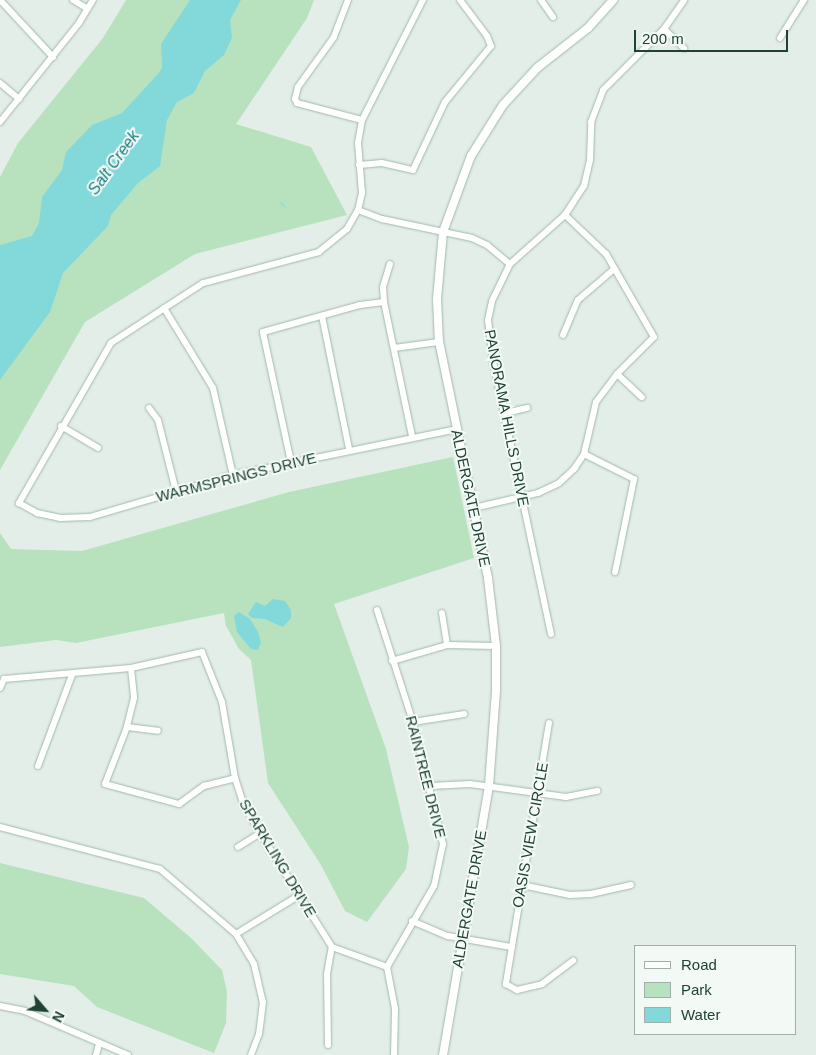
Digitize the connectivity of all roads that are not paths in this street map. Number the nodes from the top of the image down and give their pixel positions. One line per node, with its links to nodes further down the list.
1 (0, 0): 16 (street)
2 (73, 0): 11 (street)
3 (93, 0): 11 (street)
4 (348, 0): 19 (street)
5 (423, 0): 19 (street)
6 (460, 0): 21 (street)
7 (540, 0): 12 (street)
8 (613, 0): 24 (street, ALDERGATE DRIVE)
9 (684, 0): 13 (street, PANORAMA HILLS DRIVE)
10 (804, 0): 14 (street)
11 (88, 9): 16 (street)
12 (553, 17)
13 (664, 29): 15 (street); 23 (street, PANORAMA HILLS DRIVE)
14 (780, 38)
15 (684, 48)
16 (52, 57): 18 (street)
17 (0, 84): 18 (street)
18 (19, 99): 20 (street)
19 (362, 120): 21 (street)
20 (0, 122)
21 (359, 165): 22 (street)
22 (358, 210): 24 (street); 29 (street)
23 (565, 215): 26 (street, PANORAMA HILLS DRIVE); 27 (street)
24 (444, 232): 26 (street); 32 (street, ALDERGATE DRIVE)
25 (390, 264): 28 (street)
26 (510, 264): 38 (street, PANORAMA HILLS DRIVE)
27 (614, 269): 31 (street); 34 (street)
28 (384, 302): 30 (street); 33 (street)
29 (164, 308): 39 (street); 46 (street)
30 (322, 316): 43 (street); 45 (street)
31 (563, 335)
32 (439, 342): 33 (street); 40 (street, ALDERGATE DRIVE)
33 (394, 348): 41 (street)
34 (617, 374): 35 (street); 44 (street)
35 (642, 397)
36 (149, 408): 47 (street)
37 (528, 408): 38 (street)
38 (505, 413): 48 (street, PANORAMA HILLS DRIVE)
39 (61, 426): 42 (street); 47 (street, WARMSPRINGS DRIVE)
40 (457, 429): 41 (street, WARMSPRINGS DRIVE); 49 (street, ALDERGATE DRIVE)
41 (412, 436): 43 (street, WARMSPRINGS DRIVE)
42 (98, 448)
43 (350, 449): 45 (street, WARMSPRINGS DRIVE)
44 (584, 454): 48 (street); 50 (street)
45 (291, 462): 46 (street, WARMSPRINGS DRIVE)
46 (233, 475): 47 (street, WARMSPRINGS DRIVE)
47 (176, 491)
48 (522, 498): 49 (street); 53 (street, PANORAMA HILLS DRIVE)
49 (474, 508): 55 (street, ALDERGATE DRIVE)
50 (615, 572)
51 (376, 610): 56 (street, RAINTREE DRIVE)
52 (442, 613): 54 (street)
53 (551, 634)
54 (447, 645): 55 (street); 56 (street)
55 (496, 646): 68 (street, ALDERGATE DRIVE)
56 (392, 660): 61 (street, RAINTREE DRIVE)
57 (131, 668): 58 (street); 63 (street); 66 (street, SPARKLING DRIVE)
58 (72, 675): 59 (street); 65 (street)
59 (0, 688)
60 (464, 714): 61 (street)
61 (413, 722): 67 (street, RAINTREE DRIVE)
62 (549, 723): 70 (street, OASIS VIEW CIRCLE)
63 (127, 727): 64 (street); 66 (street)
64 (158, 731)
65 (38, 766)
66 (235, 778): 72 (street, SPARKLING DRIVE)
67 (430, 786): 68 (street); 77 (street, RAINTREE DRIVE)
68 (488, 786): 70 (street); 79 (street, ALDERGATE DRIVE)
69 (597, 791): 70 (street)
70 (538, 793): 74 (street, OASIS VIEW CIRCLE)
71 (0, 827): 78 (street)
72 (260, 833): 73 (street); 76 (street, SPARKLING DRIVE)
73 (238, 847)
74 (522, 885): 75 (street); 81 (street, OASIS VIEW CIRCLE)
75 (631, 885)
76 (298, 896): 78 (street); 80 (street, SPARKLING DRIVE)
77 (412, 921): 79 (street); 83 (street, RAINTREE DRIVE)
78 (236, 934): 89 (street)
79 (463, 938): 81 (street); 91 (street, ALDERGATE DRIVE)
80 (332, 946): 83 (street); 86 (street)
81 (510, 946): 82 (street, OASIS VIEW CIRCLE)
82 (573, 961)
83 (387, 967): 90 (street)
84 (0, 1006): 85 (street)
85 (99, 1044): 87 (street); 88 (street)
86 (328, 1045)
87 (96, 1055)
88 (128, 1055)
89 (251, 1055)
90 (394, 1055)
91 (443, 1055)

